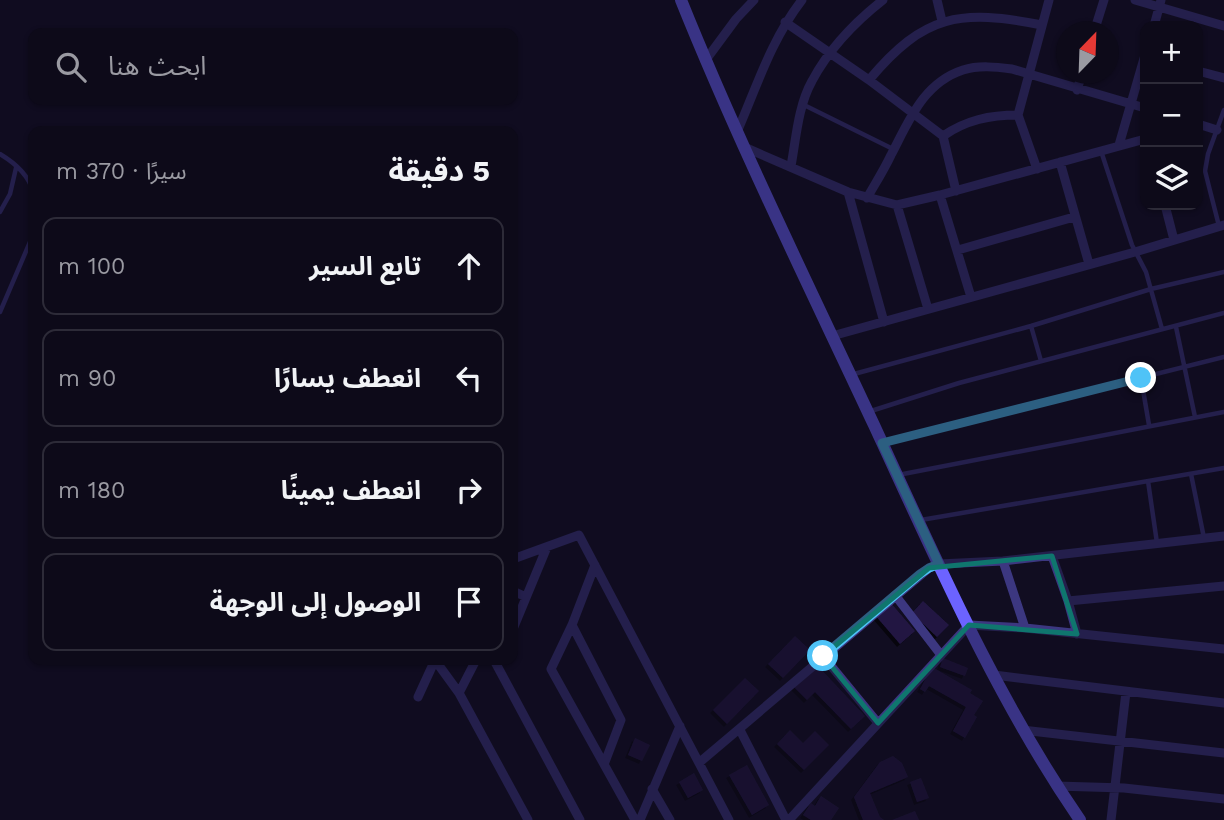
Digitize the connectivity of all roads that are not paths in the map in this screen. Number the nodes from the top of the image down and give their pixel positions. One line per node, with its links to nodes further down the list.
1 (681, 0): 17 (street)
2 (754, 0): 17 (street)
3 (802, 0): 13 (street)
4 (883, 0): 16 (street)
5 (937, 0): 10 (street)
6 (1049, 0): 14 (street)
7 (1104, 0): 11 (street)
8 (1135, 0): 9 (street)
9 (1160, 3): 12 (street); 15 (street)
10 (942, 21): 14 (street); 22 (street)
11 (1097, 21)
12 (1155, 21)
13 (785, 22): 16 (street); 33 (street)
14 (1042, 25): 19 (street)
15 (1224, 26)
16 (829, 55): 22 (street); 26 (street)
17 (705, 61): 33 (street)
18 (1203, 72): 21 (street)
19 (1028, 73): 24 (street); 29 (street); 30 (street)
20 (1140, 73): 25 (street)
21 (1224, 78)
22 (869, 80): 29 (street)
23 (1079, 84): 24 (street)
24 (1077, 90): 25 (street)
25 (1131, 104): 27 (street); 36 (street)
26 (803, 105): 38 (lane); 42 (street)
27 (1140, 107)
28 (1224, 110): 32 (lane)
29 (912, 113): 34 (street); 38 (street)
30 (1018, 115): 34 (street); 44 (street)
31 (1203, 126): 32 (street)
32 (1217, 130): 54 (lane)
33 (736, 133): 37 (street)
34 (943, 136): 46 (street)
35 (1140, 140): 36 (street)
36 (1119, 145): 39 (street)
37 (743, 147): 42 (street); 70 (street)
38 (894, 149): 49 (street)
39 (1101, 150): 41 (street); 58 (lane)
40 (0, 154): 43 (lane)
41 (1060, 162): 44 (street); 53 (street)
42 (791, 166): 47 (street)
43 (17, 167): 45 (lane); 52 (lane)
44 (1037, 169): 46 (street)
45 (28, 178)
46 (956, 191): 48 (street)
47 (848, 192): 49 (street); 66 (street)
48 (940, 195): 50 (street); 57 (street)
49 (867, 198): 50 (street)
50 (897, 205): 63 (street)
51 (1166, 210): 55 (street)
52 (0, 212)
53 (1074, 217): 57 (street); 59 (street)
54 (1221, 225): 55 (street)
55 (1174, 240): 58 (street)
56 (28, 247): 64 (lane)
57 (958, 250): 62 (street)
58 (1135, 252): 59 (street); 61 (lane)
59 (1089, 264): 62 (street)
60 (1224, 272): 61 (lane)
61 (1152, 289): 67 (lane); 69 (lane)
62 (971, 296): 63 (street)
63 (928, 309): 66 (street)
64 (0, 312)
65 (1224, 313): 68 (lane)
66 (884, 322): 70 (street)
67 (1031, 326): 72 (lane); 74 (lane)
68 (1176, 327): 69 (lane); 73 (lane)
69 (1162, 329): 72 (lane)
70 (832, 336): 74 (street)
71 (1224, 357): 73 (lane)
72 (1041, 361): 76 (lane)
73 (1185, 368): 75 (lane); 78 (lane)
74 (850, 375): 76 (street)
75 (1141, 378): 79 (lane); 80 (lane)
76 (867, 412): 80 (street)
77 (1224, 412): 78 (lane)
78 (1195, 417): 79 (lane)
79 (1149, 425): 83 (lane)
80 (882, 443): 83 (street)
81 (1224, 468): 82 (lane)
82 (1191, 474): 84 (lane); 87 (lane)
83 (897, 475): 85 (street)
84 (1148, 481): 85 (lane); 88 (lane)
85 (918, 521): 93 (street)
86 (1224, 536): 87 (street)
87 (1204, 538): 88 (street)
88 (1157, 544): 90 (street)
89 (547, 547): 91 (street); 94 (street); 98 (street)
90 (1052, 556): 92 (street); 99 (street)
91 (518, 557)
92 (1003, 561): 93 (street); 103 (street)
93 (939, 564): 97 (street); 102 (street)
94 (595, 565): 101 (street); 118 (street)
95 (1224, 586): 99 (street)
96 (518, 593): 98 (street)
97 (895, 594): 106 (street); 107 (street)
98 (526, 597): 100 (street)
99 (1068, 601): 104 (street)
100 (518, 617)
101 (572, 625): 123 (street); 123 (street)
102 (969, 625): 103 (street); 106 (street); 112 (street)
103 (1025, 628): 104 (street)
104 (1077, 634): 105 (street)
105 (1224, 649)
106 (942, 654): 117 (street)
107 (823, 656): 117 (street); 119 (street)
108 (433, 665): 115 (street)
109 (439, 665): 114 (street)
110 (473, 665): 114 (street)
111 (497, 665): 130 (street)
112 (994, 675): 113 (street); 120 (street)
113 (1126, 692): 116 (street); 121 (street)
114 (459, 693): 129 (street)
115 (418, 697)
116 (1224, 702)
117 (878, 723): 134 (street)
118 (680, 726): 124 (street); 127 (street)
119 (740, 730): 124 (street); 134 (street)
120 (1022, 730): 121 (street); 125 (street)
121 (1119, 740): 122 (street); 126 (street)
122 (1224, 753)
123 (604, 762): 131 (street)
124 (700, 762): 133 (street)
125 (1056, 786): 126 (street); 135 (street)
126 (1114, 788): 128 (street); 136 (street)
127 (653, 789): 131 (street); 132 (street)
128 (1224, 799)
129 (528, 820)
130 (580, 820)
131 (638, 820)
132 (670, 820)
133 (729, 820)
134 (787, 820)
135 (1080, 820)
136 (1111, 820)

